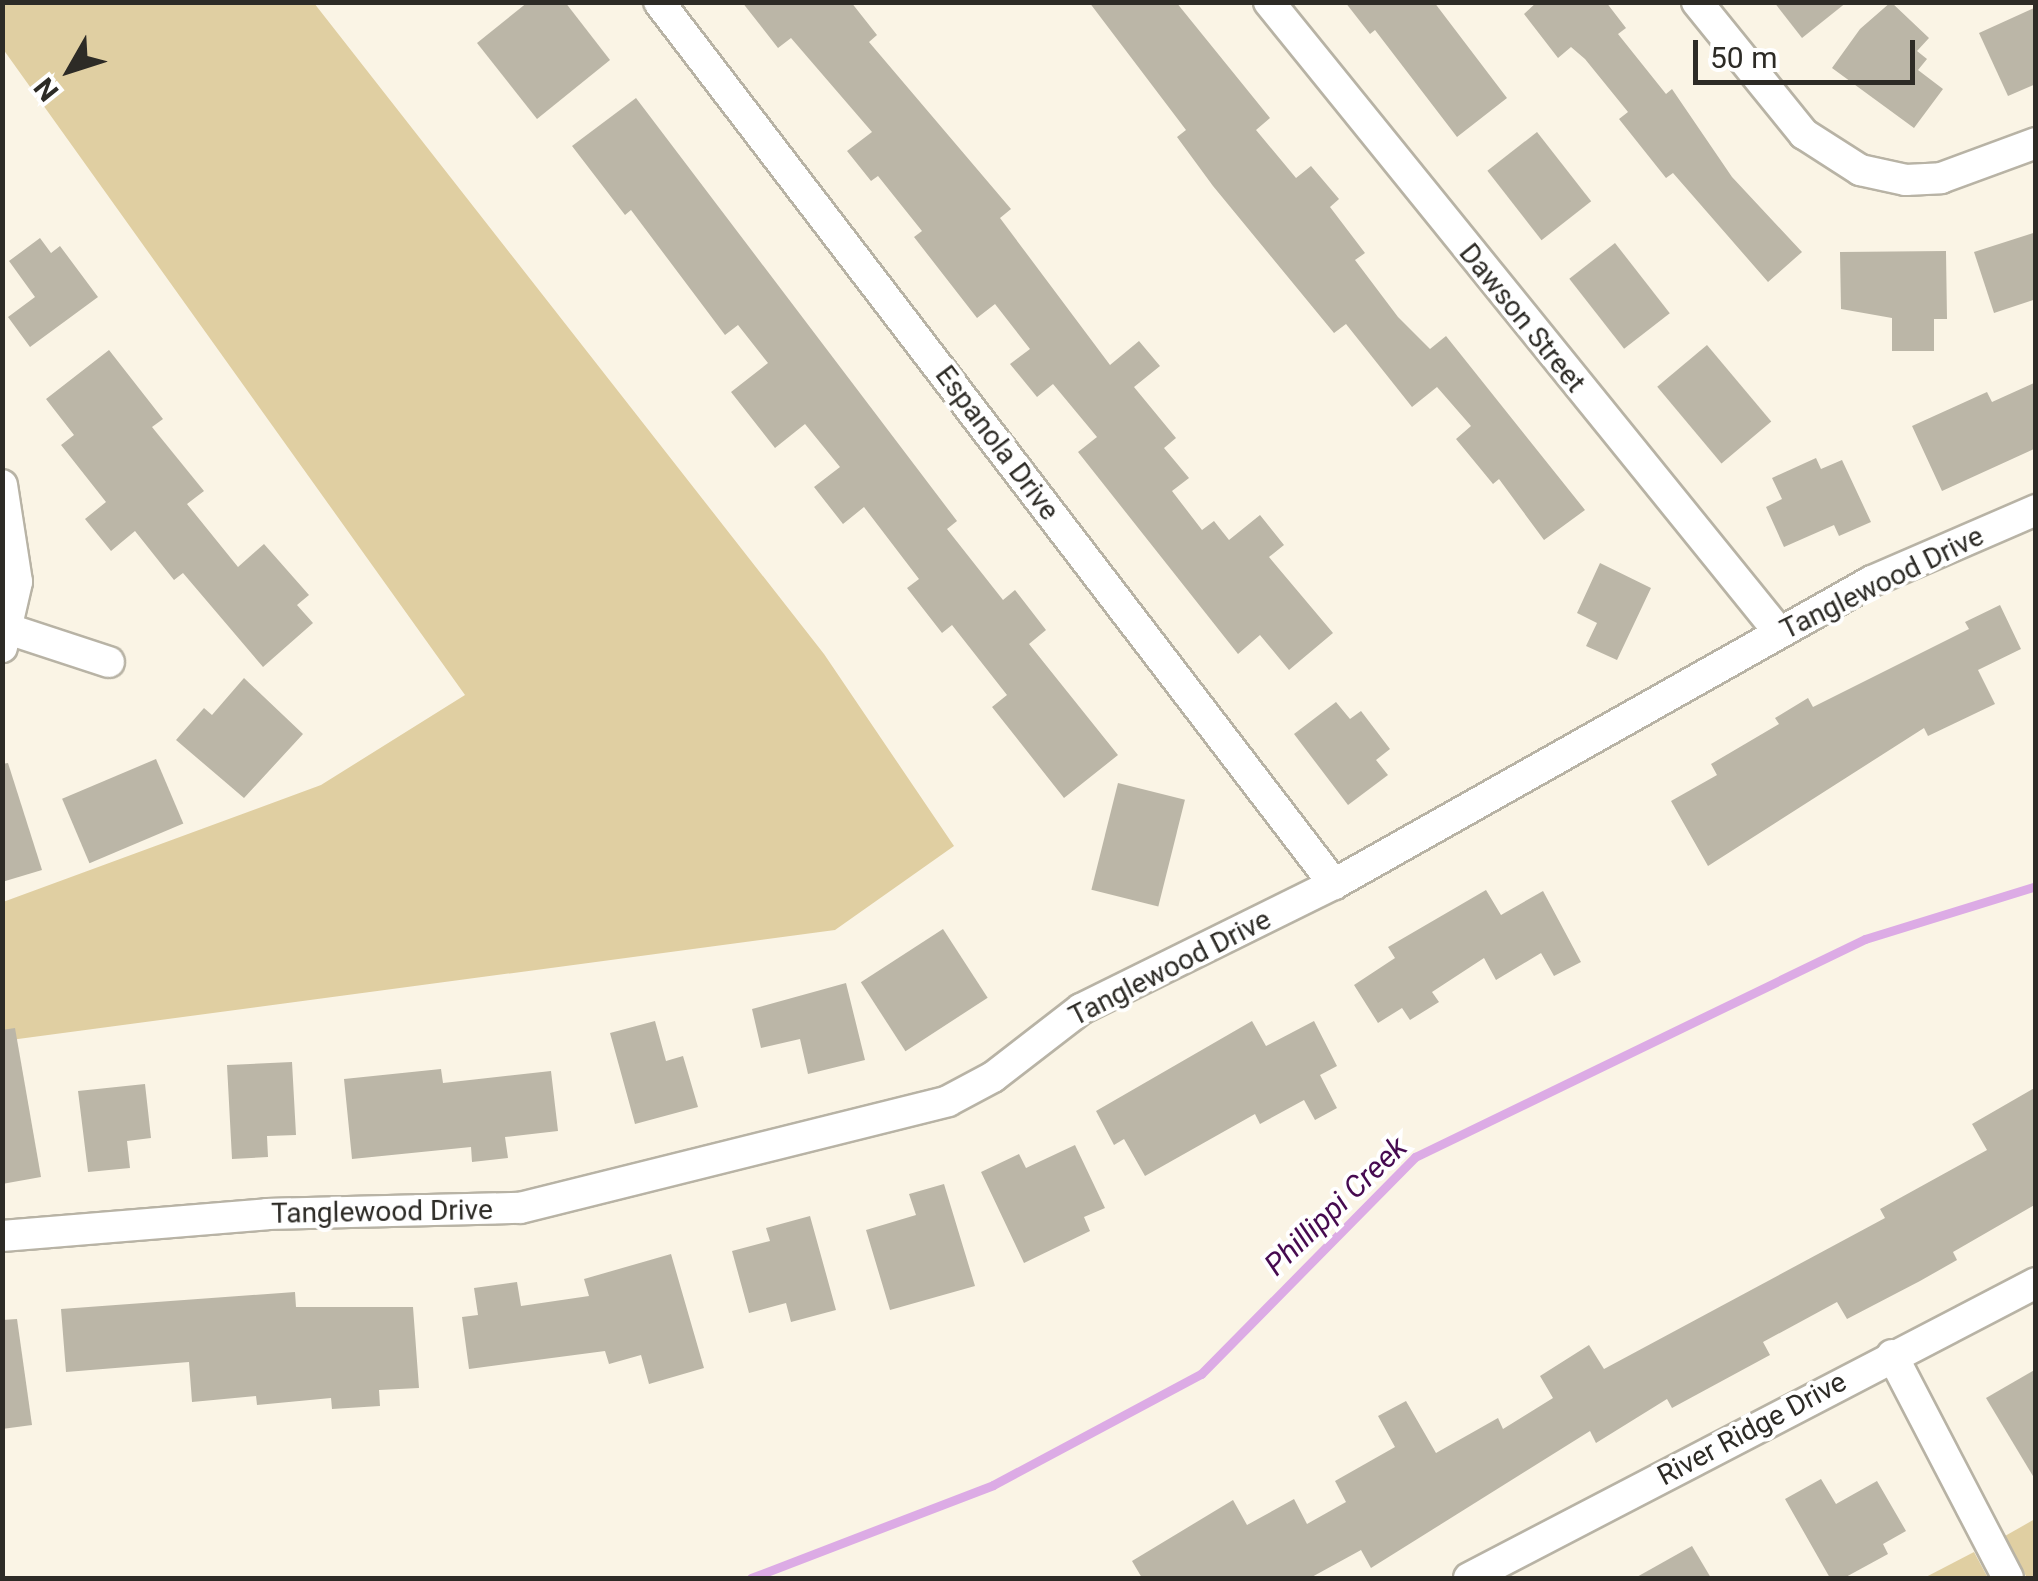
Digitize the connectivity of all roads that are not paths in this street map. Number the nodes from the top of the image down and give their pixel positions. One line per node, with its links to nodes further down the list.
1 (659, 2): 10 (street, Espanola Drive)
2 (1268, 2): 7 (street, Dawson Street)
3 (1697, 2): 4 (street)
4 (2036, 143)
5 (2, 485): 8 (street)
6 (2036, 510): 7 (street, Tanglewood Drive)
7 (1779, 632): 10 (street, Tanglewood Drive)
8 (7, 639): 9 (street)
9 (109, 662)
10 (1334, 884): 11 (street, Tanglewood Drive)
11 (2, 1236)
12 (2036, 1282): 13 (street, River Ridge Drive)
13 (1892, 1355): 14 (street, River Ridge Drive); 15 (street)
14 (1469, 1578)
15 (2008, 1578)

